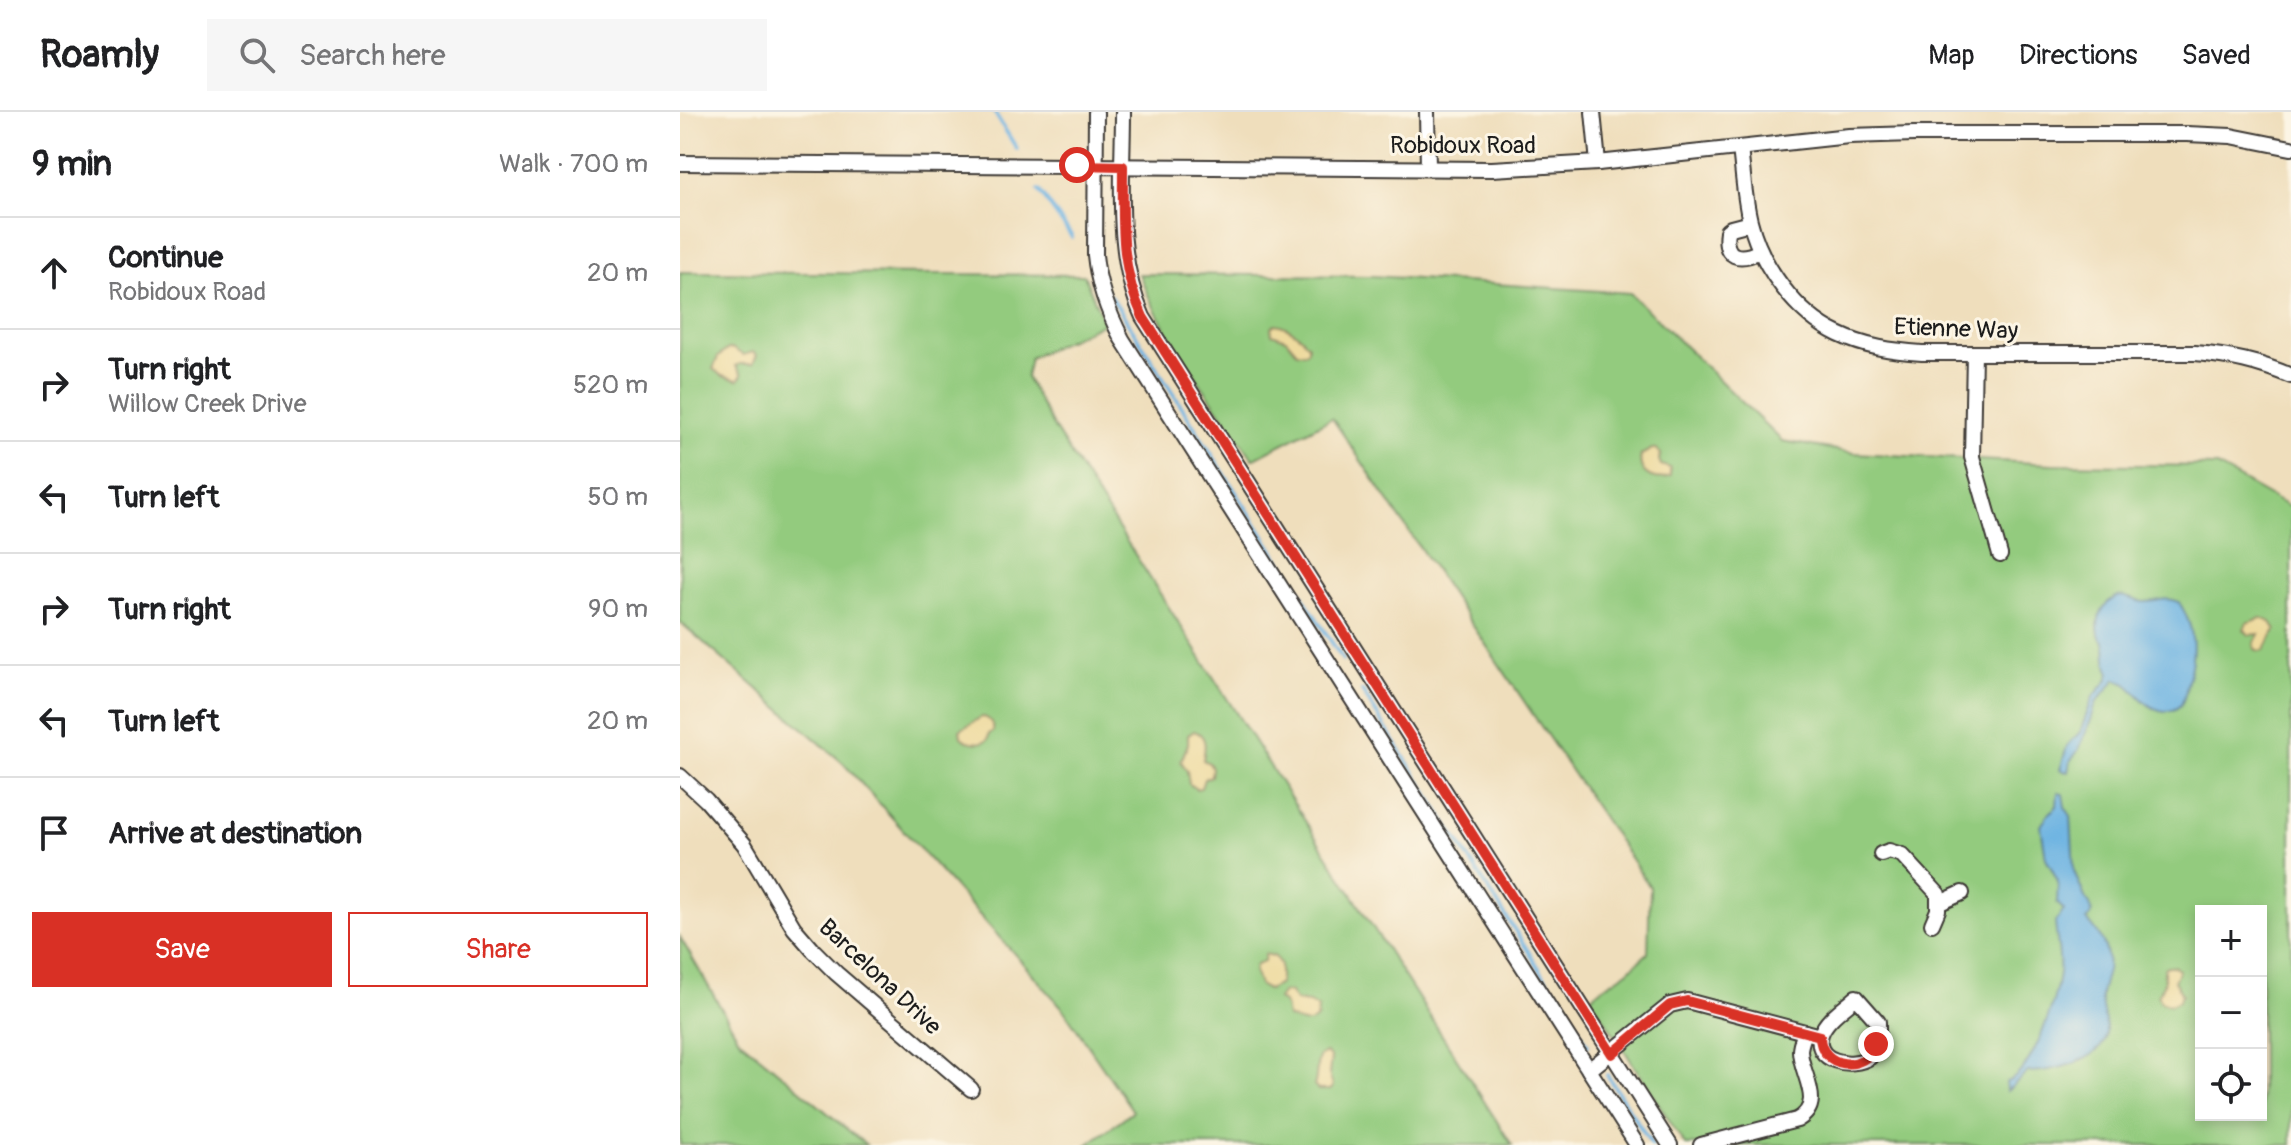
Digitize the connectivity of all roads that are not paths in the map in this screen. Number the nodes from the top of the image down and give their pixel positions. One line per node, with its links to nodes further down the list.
1 (1096, 112): 9 (street)
2 (1123, 112): 10 (street)
3 (1427, 112): 11 (street)
4 (1593, 112): 8 (street)
5 (1740, 148): 6 (street, Robidoux Road); 8 (street, Robidoux Road); 12 (street, Etienne Way)
6 (2291, 148)
7 (680, 163): 9 (street, Robidoux Road)
8 (1598, 163): 11 (street, Robidoux Road)
9 (1096, 166): 10 (street, Robidoux Road); 18 (street)
10 (1123, 166): 11 (street, Robidoux Road); 17 (street)
11 (1428, 168)
12 (1750, 223): 13 (street, Etienne Way); 13 (street)
13 (1760, 251): 14 (street, Etienne Way)
14 (1974, 353): 15 (street, Etienne Way); 16 (street)
15 (2291, 376)
16 (2000, 555)
17 (1365, 665): 18 (street); 26 (street)
18 (1341, 681): 27 (street)
19 (680, 776): 28 (street, Barcelona Drive)
20 (1881, 854): 22 (street)
21 (1962, 893): 22 (street)
22 (1940, 903): 23 (street)
23 (1932, 924)
24 (1805, 1032): 25 (street); 26 (street); 31 (street)
25 (1820, 1036): 25 (street)
26 (1612, 1054): 27 (street); 30 (street)
27 (1589, 1070): 29 (street)
28 (971, 1089)
29 (1637, 1145)
30 (1670, 1145)
31 (1701, 1145)

